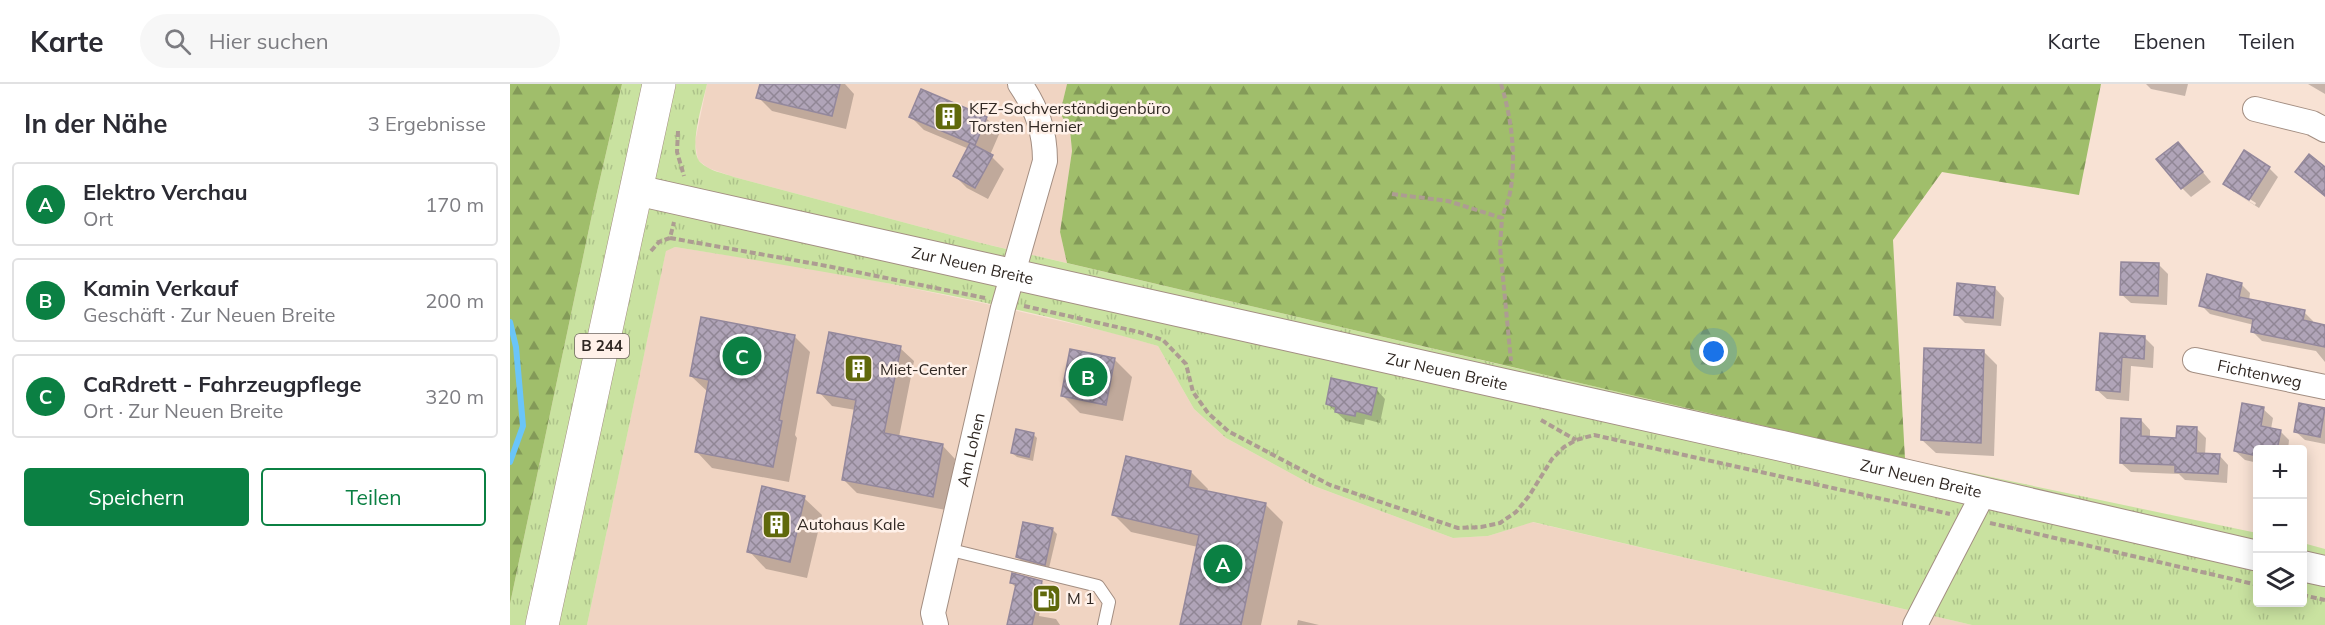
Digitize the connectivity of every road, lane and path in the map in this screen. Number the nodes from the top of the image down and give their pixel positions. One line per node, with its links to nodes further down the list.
1 (659, 84): 8 (main road, B 244)
2 (1020, 84): 12 (street, Am Lohen)
3 (1501, 84): 10 (path)
4 (2255, 109): 6 (street)
5 (679, 120): 7 (path)
6 (2325, 130)
7 (684, 176)
8 (636, 190): 12 (street, Zur Neuen Breite); 24 (main road, B 244)
9 (1392, 194): 10 (path)
10 (1502, 218): 14 (path)
11 (670, 238): 12 (path)
12 (1009, 289): 14 (street, Zur Neuen Breite); 16 (path); 17 (street, Am Lohen)
13 (2195, 360): 15 (street, Fichtenweg)
14 (1514, 387): 16 (street, Zur Neuen Breite)
15 (2325, 387)
16 (1977, 507): 18 (street, Zur Neuen Breite); 21 (path); 27 (street)
17 (947, 549): 25 (street, Am Lohen); 26 (lane)
18 (2253, 555)
19 (2307, 567): 20 (street)
20 (2325, 571)
21 (2253, 584)
22 (2307, 596): 23 (path)
23 (2325, 600)
24 (542, 625)
25 (936, 625)
26 (1104, 625)
27 (1915, 625)

